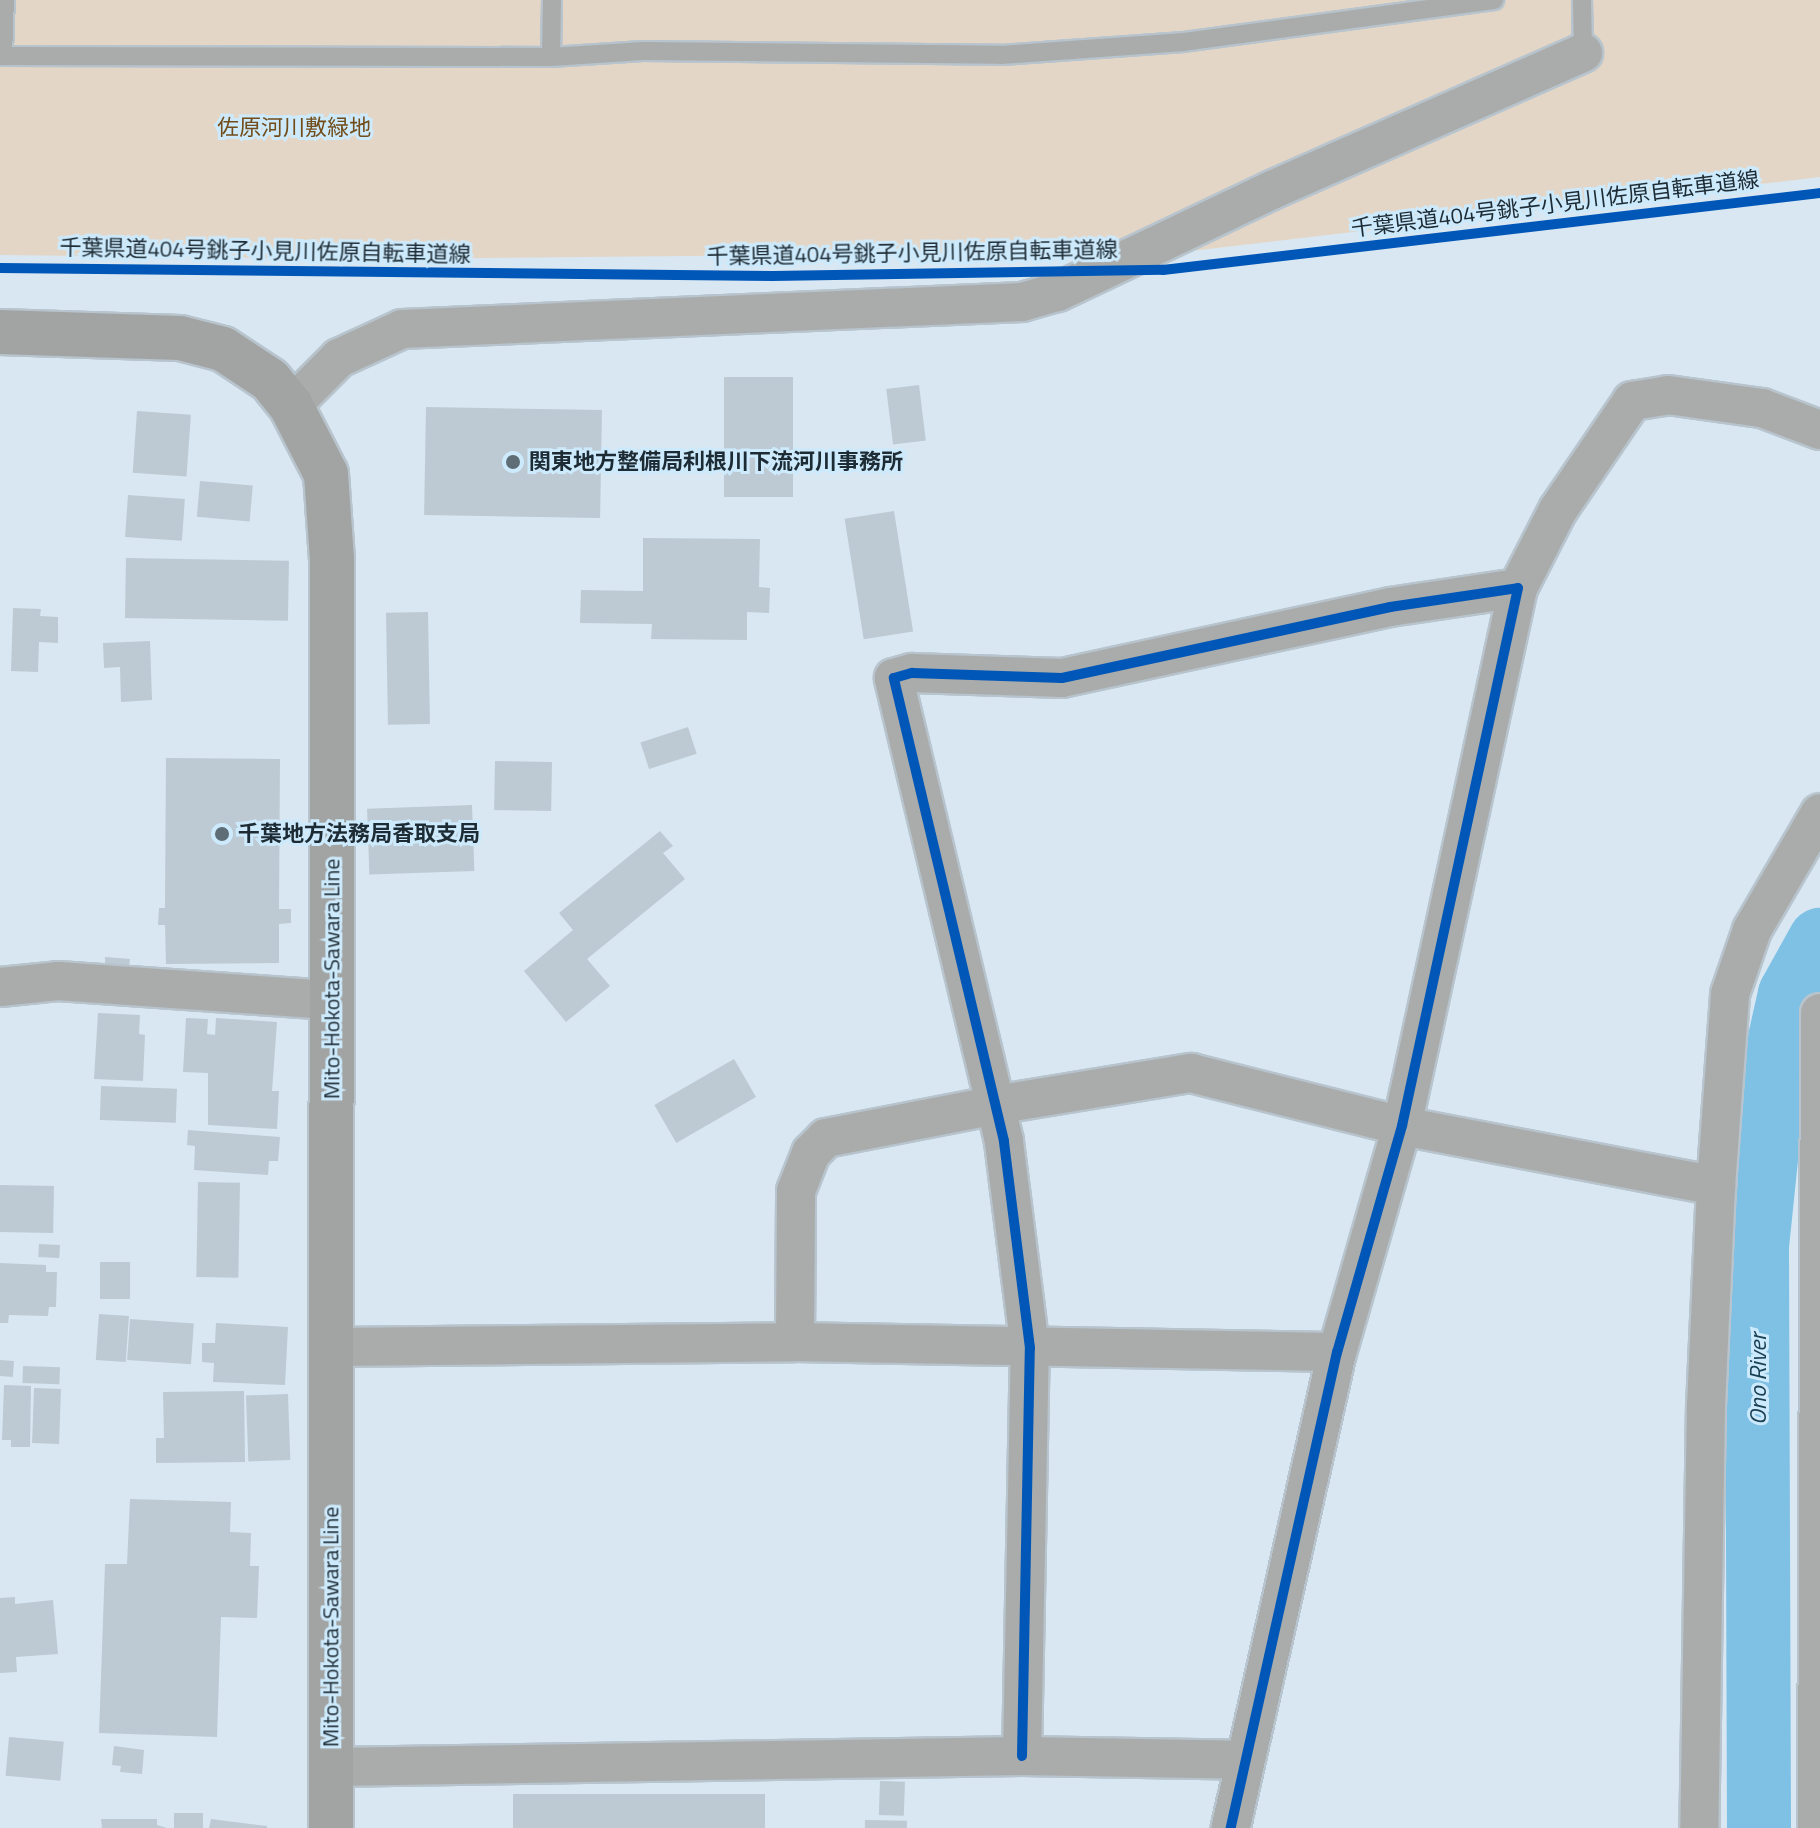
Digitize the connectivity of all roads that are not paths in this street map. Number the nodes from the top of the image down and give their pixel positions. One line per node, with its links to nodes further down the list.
1 (5, 0): 6 (lane)
2 (552, 0): 7 (lane)
3 (1494, 0): 7 (lane)
4 (1582, 0): 5 (lane)
5 (1583, 53): 9 (street)
6 (2, 56): 7 (lane)
7 (551, 57)
8 (0, 332): 9 (main road, Mito-Hokota-Sawara Line)
9 (291, 406): 14 (main road, Mito-Hokota-Sawara Line)
10 (1820, 430): 11 (street)
11 (1518, 588): 16 (street); 17 (street)
12 (1820, 813): 18 (street)
13 (0, 987): 14 (street)
14 (332, 1000): 20 (main road, Mito-Hokota-Sawara Line)
15 (1820, 1013): 29 (street)
16 (995, 1105): 17 (street); 19 (street); 21 (street)
17 (1402, 1126): 18 (street); 22 (street)
18 (1716, 1186): 28 (street)
19 (795, 1342): 20 (street); 21 (street)
20 (331, 1347): 25 (main road, Mito-Hokota-Sawara Line)
21 (1030, 1348): 22 (street); 23 (street)
22 (1337, 1352): 24 (street)
23 (1022, 1756): 24 (street); 25 (street)
24 (1243, 1760): 27 (street)
25 (331, 1767): 26 (main road, Mito-Hokota-Sawara Line)
26 (331, 1828)
27 (1231, 1828)
28 (1699, 1828)
29 (1817, 1828)

